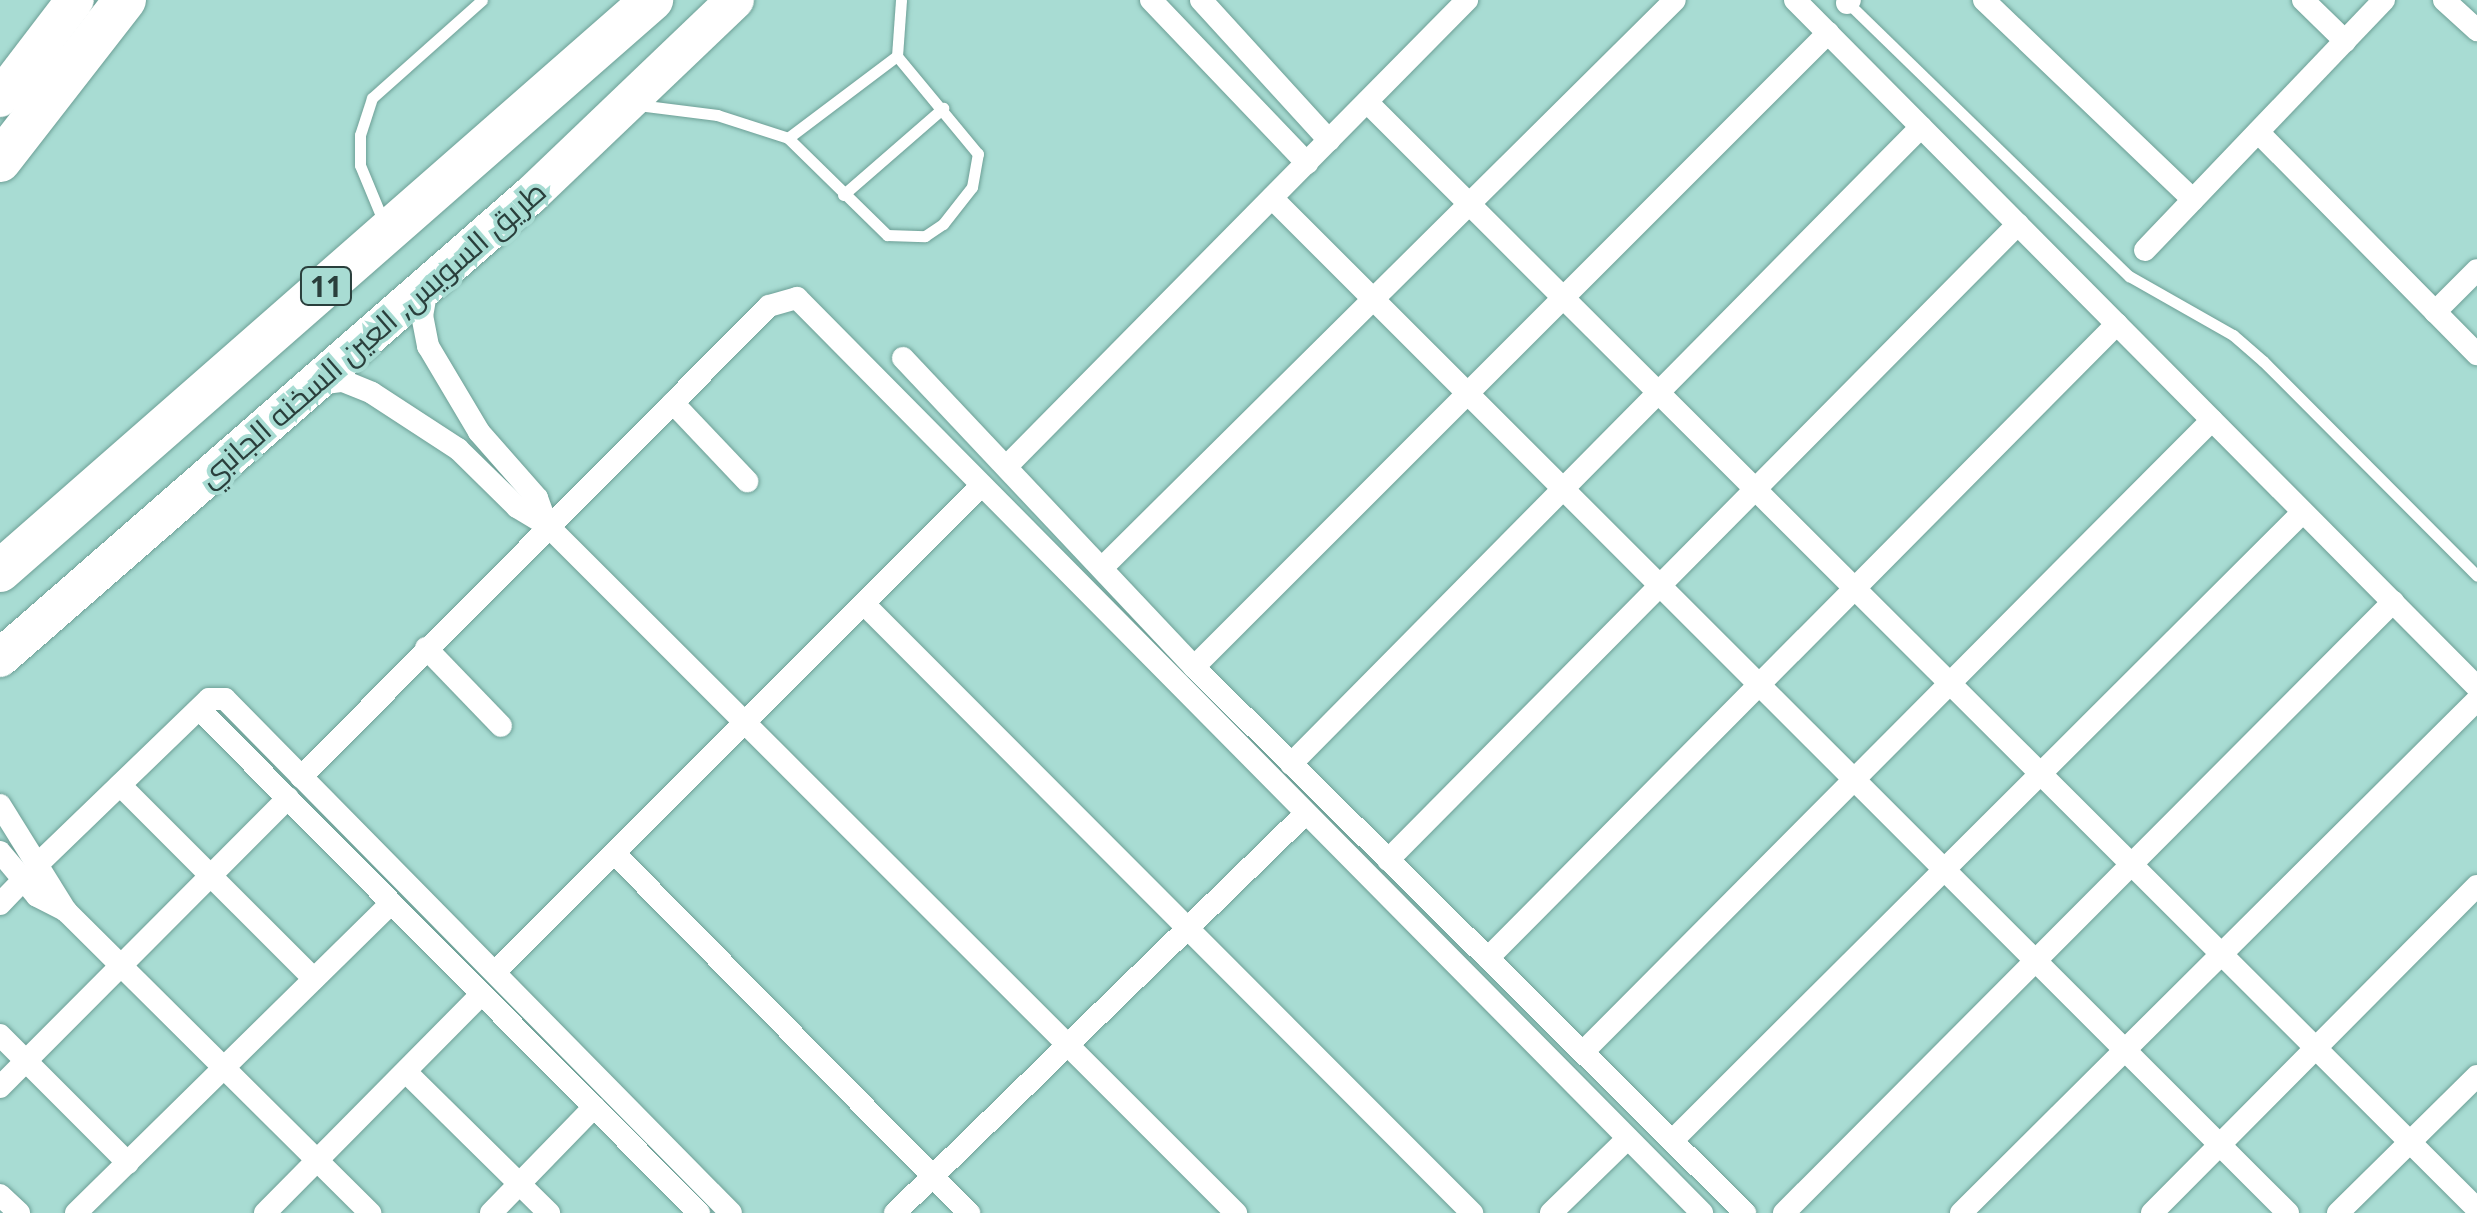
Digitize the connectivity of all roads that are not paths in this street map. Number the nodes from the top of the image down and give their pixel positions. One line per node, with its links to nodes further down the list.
1 (75, 0): 21 (main road)
2 (125, 0): 31 (highway)
3 (482, 0): 38 (lane)
4 (652, 0): 38 (highway, 11)
5 (735, 0): 23 (main road, طريق السويس, العين السخنه الجانبي)
6 (901, 0): 20 (lane)
7 (1150, 0): 28 (street)
8 (1200, 0): 25 (street)
9 (1467, 0): 22 (street)
10 (1675, 0): 36 (street)
11 (1796, 0): 18 (street)
12 (1984, 0): 35 (street)
13 (2303, 0): 19 (street)
14 (2384, 0): 19 (street)
15 (2444, 0): 17 (street)
16 (1847, 1): 66 (lane)
17 (2477, 30)
18 (1828, 33): 26 (street); 42 (street)
19 (2345, 41): 27 (street)
20 (897, 56): 24 (lane); 29 (lane)
21 (0, 98)
22 (1366, 102): 30 (street); 36 (street)
23 (628, 104): 29 (lane); 41 (main road, طريق السويس, العين السخنه الجانبي)
24 (943, 108): 33 (lane); 33 (lane)
25 (1302, 110): 28 (street); 30 (street)
26 (1921, 126): 37 (street); 50 (street)
27 (2258, 132): 35 (street); 44 (street)
28 (1279, 134): 32 (street)
29 (788, 138): 33 (lane)
30 (1330, 140): 32 (street)
31 (0, 161)
32 (1307, 163): 34 (street)
33 (843, 195)
34 (1272, 198): 43 (street); 56 (street)
35 (2193, 200): 39 (street)
36 (1469, 204): 42 (street); 43 (street)
37 (2018, 224): 45 (street); 61 (street)
38 (390, 230): 65 (highway, 11)
39 (2145, 250)
40 (2477, 270): 44 (street)
41 (430, 282): 48 (main road, طريق السويس, العين السخنه الجانبي); 52 (street)
42 (1563, 298): 49 (street); 50 (street)
43 (1373, 299): 49 (street); 64 (street)
44 (2435, 312): 46 (street)
45 (2117, 324): 53 (street); 68 (street)
46 (2477, 354)
47 (903, 358): 56 (street)
48 (315, 384): 54 (street); 72 (main road, طريق السويس, العين السخنه الجانبي)
49 (1468, 393): 60 (street); 73 (street)
50 (1658, 393): 60 (street); 61 (street)
51 (673, 404): 58 (street); 59 (street); 63 (street)
52 (469, 416): 54 (street); 55 (street)
53 (2212, 420): 62 (street); 74 (street)
54 (445, 440): 57 (street)
55 (497, 453): 57 (street); 63 (street)
56 (1007, 466): 64 (street)
57 (480, 470): 63 (street)
58 (747, 481)
59 (980, 487): 70 (street); 88 (street)
60 (1564, 489): 67 (street); 81 (street)
61 (1755, 490): 67 (street); 68 (street)
62 (2302, 513): 69 (street); 82 (street)
63 (547, 525): 71 (street); 79 (street)
64 (1103, 568): 73 (street)
65 (0, 571)
66 (2477, 576)
67 (1660, 586): 75 (street); 92 (street)
68 (1855, 589): 74 (street); 75 (street)
69 (2393, 602): 76 (street); 94 (street)
70 (864, 604): 79 (street); 102 (street)
71 (426, 648): 80 (street); 83 (street)
72 (0, 658)
73 (1194, 666): 81 (street)
74 (1950, 684): 82 (street); 84 (street)
75 (1760, 685): 84 (street); 104 (street)
76 (2477, 687)
77 (2477, 700): 103 (street)
78 (199, 710): 83 (street); 85 (street); 86 (street)
79 (743, 724): 91 (street); 111 (street)
80 (501, 726)
81 (1291, 764): 92 (street)
82 (2041, 774): 94 (street); 95 (street)
83 (300, 777): 107 (street)
84 (1854, 780): 95 (street); 113 (street)
85 (120, 785): 93 (street); 96 (street)
86 (288, 798): 96 (street); 99 (street)
87 (0, 804): 89 (street)
88 (1304, 814): 102 (street); 121 (street)
89 (7, 834): 93 (street)
90 (0, 852): 97 (street)
91 (614, 853): 107 (street); 127 (street)
92 (1388, 860): 104 (street)
93 (39, 863): 101 (street)
94 (2132, 865): 103 (street); 105 (street)
95 (1945, 870): 105 (street); 122 (street)
96 (211, 876): 106 (street); 108 (street)
97 (22, 881): 100 (street); 101 (street)
98 (2477, 886): 112 (street)
99 (391, 902): 108 (street); 109 (street)
100 (0, 904)
101 (66, 911): 106 (street)
102 (1187, 928): 111 (street); 143 (street)
103 (2221, 954): 112 (street); 114 (street)
104 (1488, 958): 113 (street)
105 (2036, 961): 114 (street); 146 (street)
106 (121, 966): 115 (street); 116 (street)
107 (496, 971): 139 (street)
108 (314, 979): 116 (street)
109 (482, 994): 117 (street); 120 (street)
110 (0, 1035): 115 (street)
111 (1066, 1046): 127 (street); 142 (street)
112 (2316, 1048): 123 (street); 124 (street)
113 (1584, 1050): 122 (street)
114 (2125, 1050): 124 (street); 147 (street)
115 (26, 1061): 119 (street); 126 (street)
116 (224, 1068): 125 (street); 126 (street)
117 (406, 1072): 125 (street); 128 (street)
118 (2477, 1076): 123 (street)
119 (0, 1087)
120 (594, 1107): 128 (street); 132 (street)
121 (1628, 1138): 131 (street); 144 (street)
122 (1673, 1140): 145 (street)
123 (2410, 1142): 130 (street); 150 (street)
124 (2220, 1145): 148 (street); 149 (street)
125 (318, 1161): 135 (street); 136 (street)
126 (128, 1163): 134 (street)
127 (932, 1178): 140 (street); 141 (street)
128 (520, 1184): 137 (street); 138 (street)
129 (0, 1194): 133 (street)
130 (2477, 1209)
131 (1697, 1210)
132 (695, 1212)
133 (19, 1213)
134 (76, 1213)
135 (266, 1213)
136 (370, 1213)
137 (491, 1213)
138 (549, 1213)
139 (731, 1213)
140 (895, 1213)
141 (969, 1213)
142 (1236, 1213)
143 (1472, 1213)
144 (1552, 1213)
145 (1746, 1213)
146 (1784, 1213)
147 (1961, 1213)
148 (2152, 1213)
149 (2288, 1213)
150 (2338, 1213)

